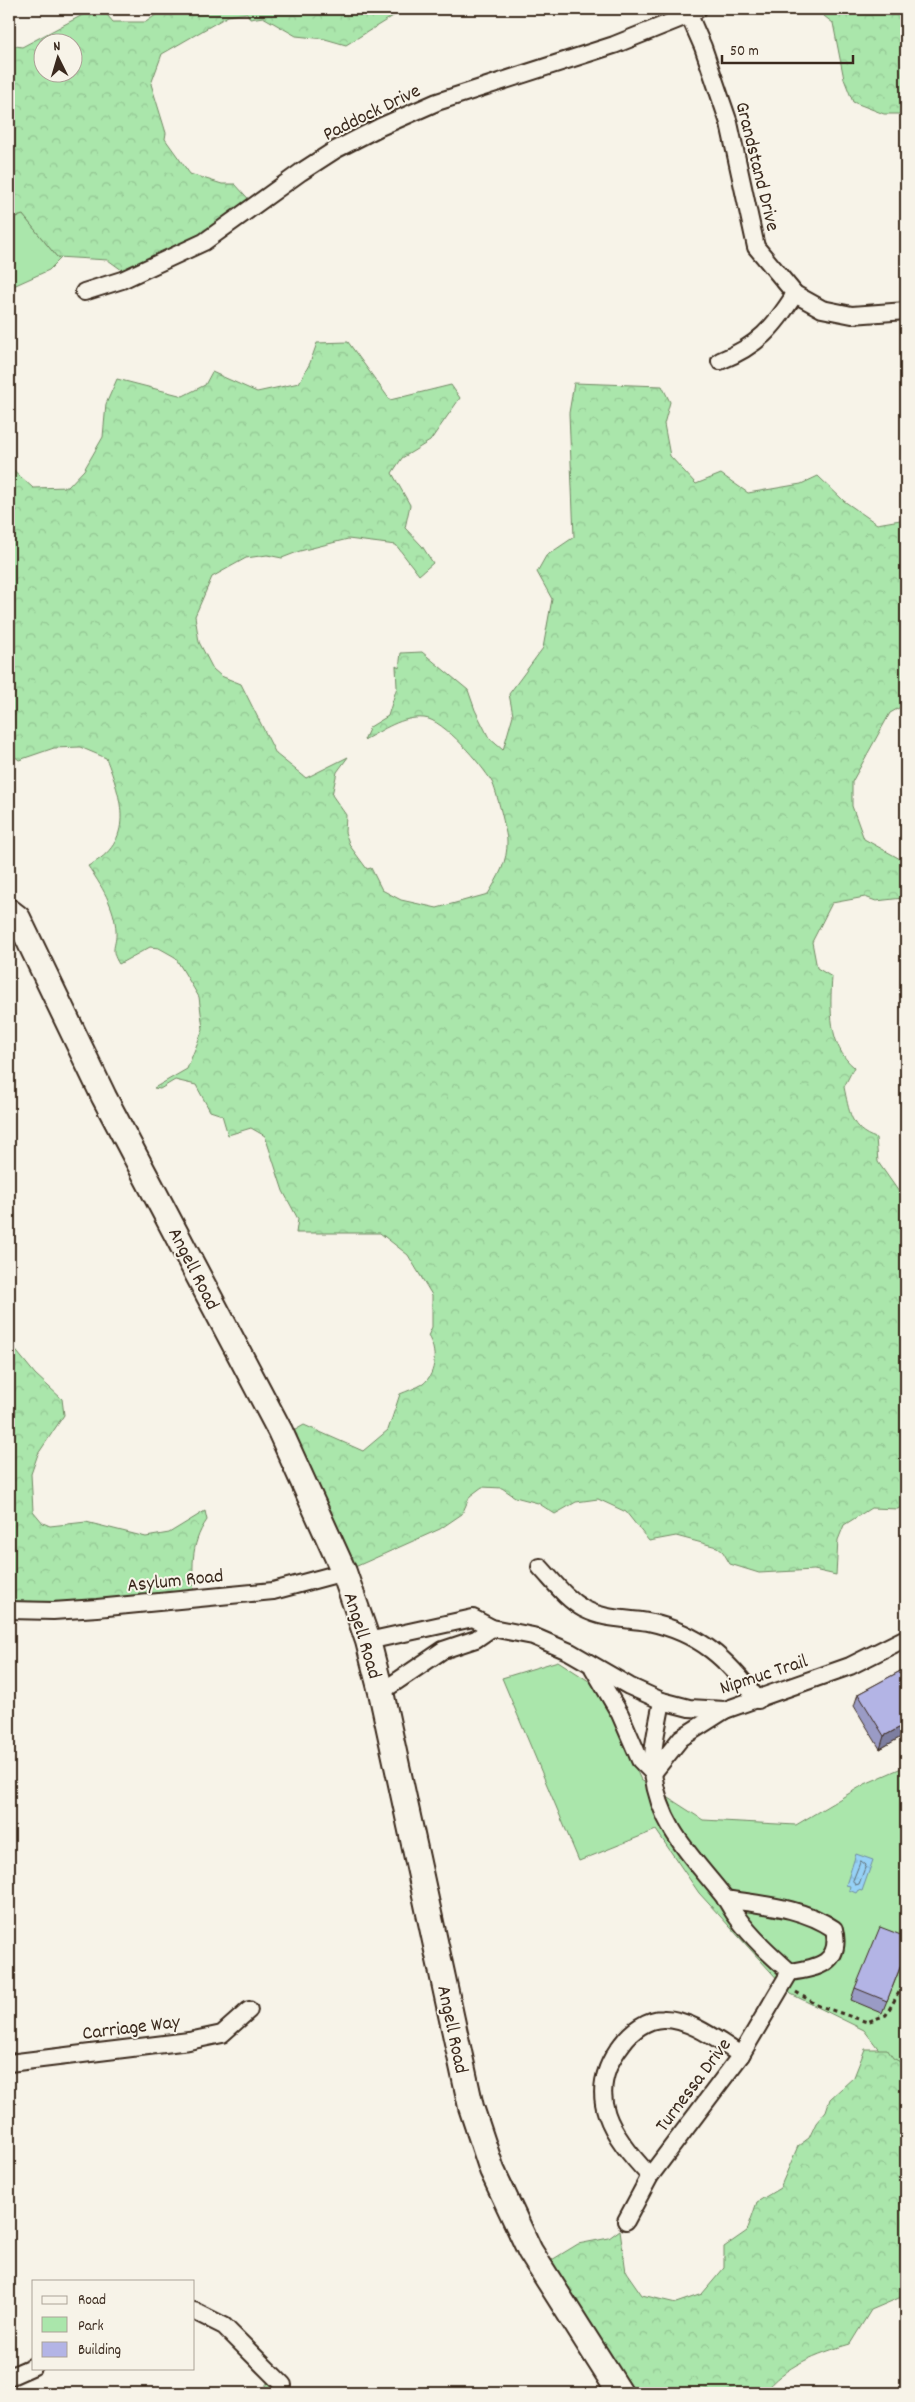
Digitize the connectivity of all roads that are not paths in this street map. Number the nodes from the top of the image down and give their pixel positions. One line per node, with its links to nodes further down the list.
1 (694, 12): 2 (street, Paddock Drive); 3 (street, Grandstand Drive)
2 (84, 292)
3 (795, 294): 4 (street, Grandstand Drive); 5 (street)
4 (906, 312)
5 (720, 361)
6 (9, 911): 8 (street, Angell Road)
7 (540, 1567): 15 (street)
8 (344, 1572): 9 (street, Asylum Road); 12 (street, Angell Road)
9 (9, 1610)
10 (492, 1628): 12 (street, Nipmuc Trail); 13 (street, Nipmuc Trail); 14 (street)
11 (906, 1638): 15 (street, Nipmuc Trail)
12 (368, 1642): 14 (street, Angell Road)
13 (591, 1666): 16 (street, Nipmuc Trail); 18 (street)
14 (381, 1692): 30 (street, Angell Road)
15 (758, 1700): 17 (street, Nipmuc Trail)
16 (662, 1701): 17 (street, Nipmuc Trail); 18 (street)
17 (725, 1710): 18 (street)
18 (653, 1773): 19 (street)
19 (725, 1898): 20 (street); 20 (street)
20 (788, 1977): 22 (street, Turnessa Drive)
21 (249, 2010): 23 (street, Carriage Way)
22 (742, 2055): 24 (street, Turnessa Drive); 24 (street)
23 (9, 2063)
24 (650, 2176): 25 (street, Turnessa Drive)
25 (626, 2221)
26 (195, 2312): 29 (street)
27 (32, 2367): 28 (street)
28 (9, 2377)
29 (283, 2385)
30 (620, 2393)

